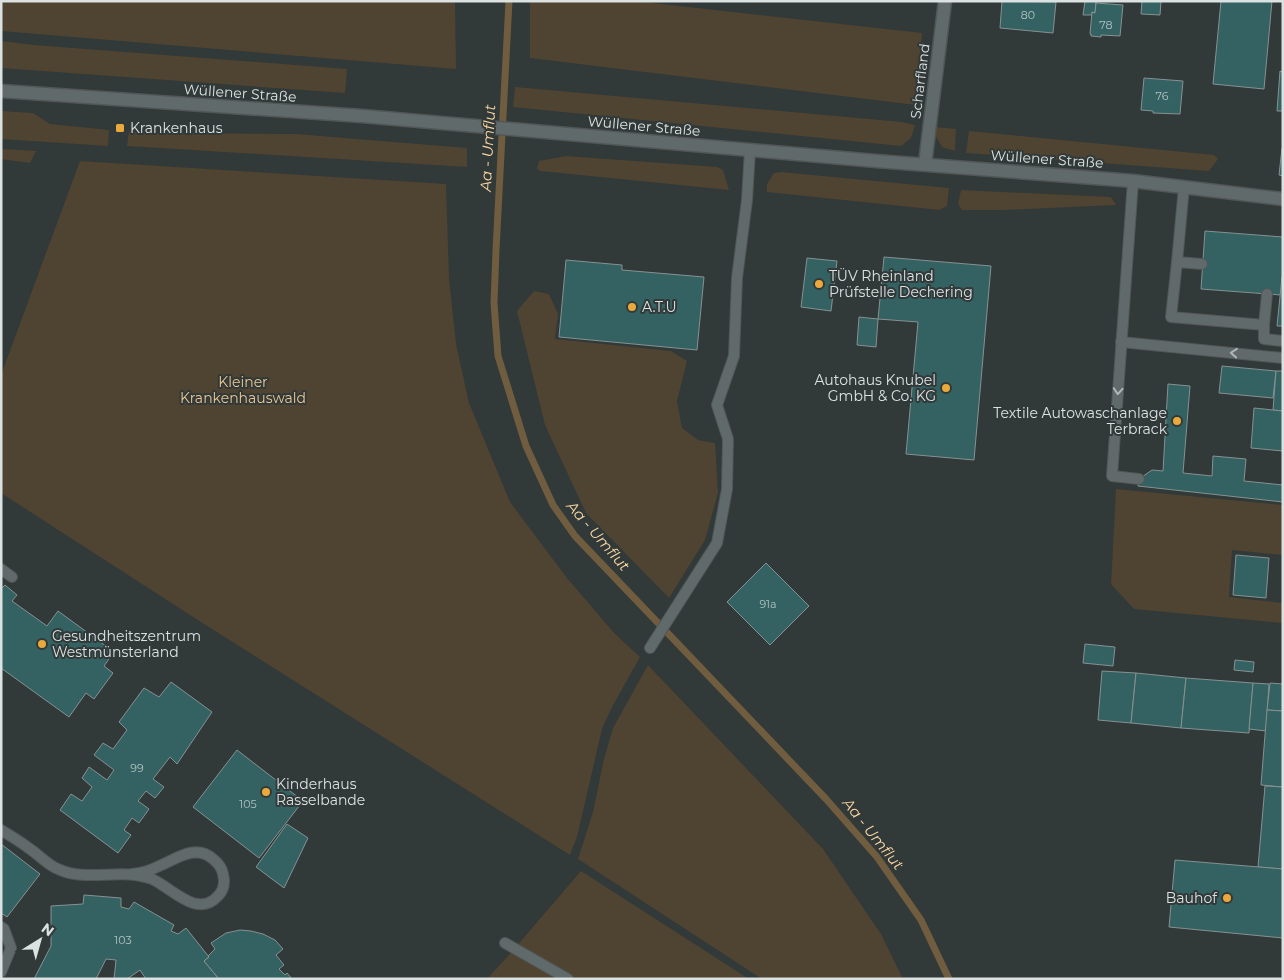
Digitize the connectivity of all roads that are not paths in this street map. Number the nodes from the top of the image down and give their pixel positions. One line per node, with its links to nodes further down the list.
1 (945, 1): 4 (main road, Scharfland)
2 (1, 91): 3 (main road, Wüllener Straße)
3 (750, 150): 4 (main road, Wüllener Straße); 18 (lane)
4 (924, 164): 5 (main road, Wüllener Straße)
5 (1133, 181): 6 (main road, Wüllener Straße); 13 (lane)
6 (1184, 187): 7 (main road, Wüllener Straße); 8 (lane)
7 (1283, 199)
8 (1177, 262): 9 (lane); 11 (lane)
9 (1202, 264)
10 (1267, 294): 11 (lane)
11 (1264, 325): 12 (lane)
12 (1283, 341)
13 (1121, 342): 14 (lane, one-way to 13); 15 (lane, one-way to 15)
14 (1283, 358)
15 (1139, 479)
16 (1, 569): 17 (lane)
17 (12, 577)
18 (652, 645)
19 (1, 830): 20 (lane)
20 (132, 874): 20 (lane)
21 (1, 927): 23 (lane)
22 (504, 943): 24 (lane)
23 (1, 972)
24 (568, 979)

